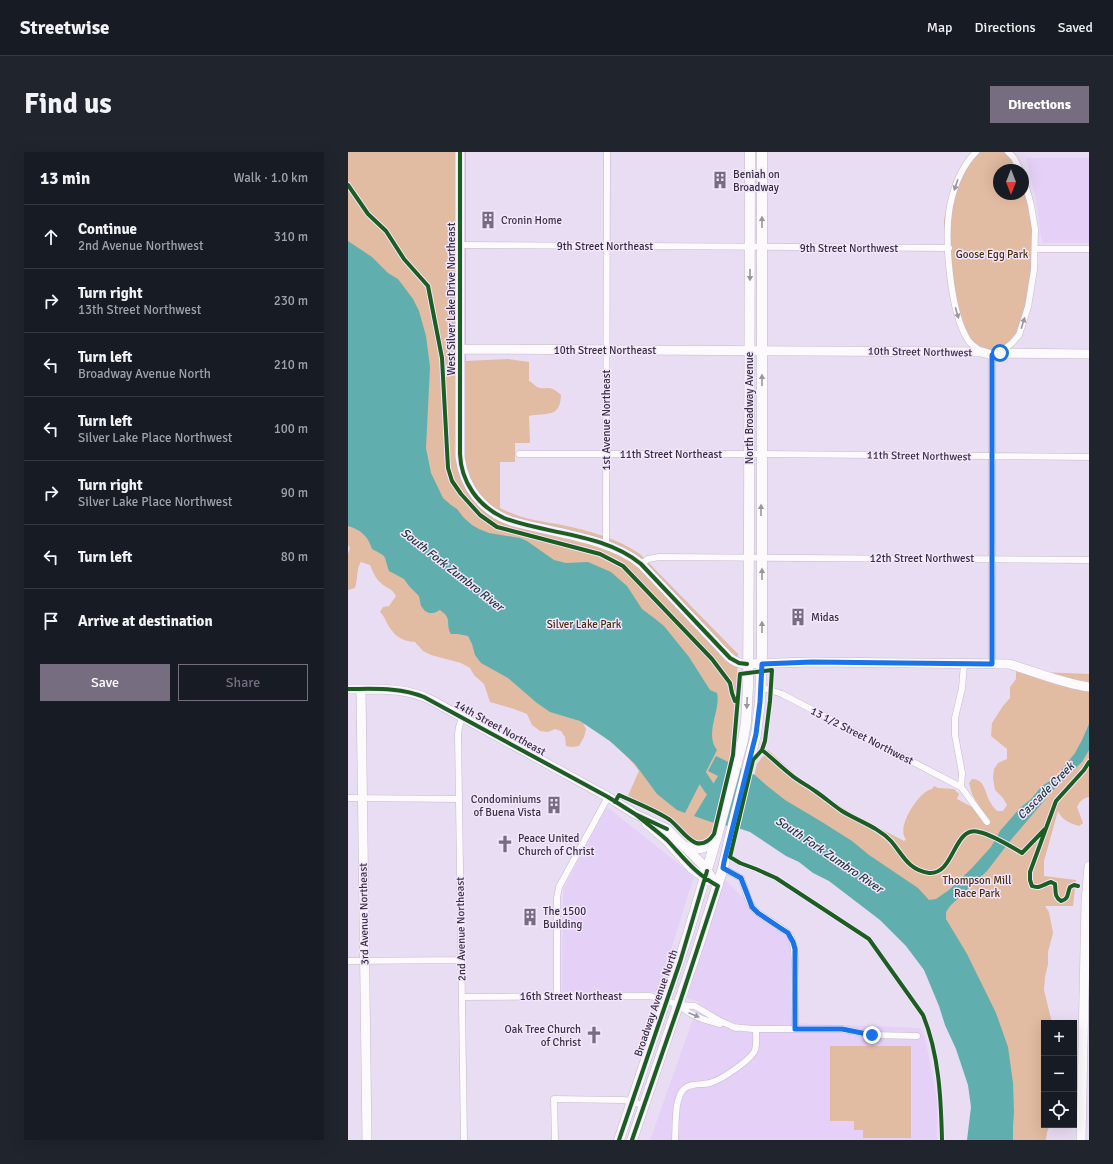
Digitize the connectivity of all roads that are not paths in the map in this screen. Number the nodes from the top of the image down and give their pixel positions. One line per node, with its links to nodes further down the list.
1 (460, 152): 9 (street, West Silver Lake Drive Northeast)
2 (607, 152): 10 (street, 1st Avenue Northeast)
3 (750, 152): 11 (main road, North Broadway Avenue)
4 (762, 152): 12 (main road, North Broadway Avenue, one-way to 4)
5 (976, 152): 13 (street, one-way to 13)
6 (1008, 152): 7 (street)
7 (1017, 164)
8 (1029, 198): 14 (street)
9 (460, 245): 10 (street, 9th Street Northeast); 16 (street, West Silver Lake Drive Northeast)
10 (607, 246): 11 (street, 9th Street Northeast); 17 (street, 1st Avenue Northeast)
11 (750, 247): 12 (street, 9th Street Northwest); 18 (main road, North Broadway Avenue, one-way to 18)
12 (762, 247): 13 (street, 9th Street Northwest); 19 (main road, North Broadway Avenue)
13 (949, 248): 20 (street, one-way to 20)
14 (1035, 249): 15 (street); 21 (street, one-way to 14)
15 (1089, 249)
16 (460, 349): 17 (street, 10th Street Northeast); 29 (street, West Silver Lake Drive Northeast)
17 (607, 350): 18 (street, 10th Street Northeast); 24 (street, 1st Avenue Northeast)
18 (750, 350): 19 (street, 10th Street Northwest); 25 (main road, North Broadway Avenue)
19 (762, 350): 20 (street, 10th Street Northwest); 26 (main road, North Broadway Avenue, one-way to 19)
20 (982, 352): 21 (street, 10th Street Northwest)
21 (996, 354): 22 (street, 10th Street Northwest); 27 (street)
22 (1089, 354)
23 (520, 454): 24 (street, 11th Street Northeast)
24 (606, 454): 25 (street, 11th Street Northeast); 29 (street, 1st Avenue Northeast)
25 (750, 454): 26 (street, 11th Street Northwest); 30 (main road, North Broadway Avenue)
26 (762, 454): 27 (street, 11th Street Northwest); 30 (main road, North Broadway Avenue, one-way to 26)
27 (992, 457): 28 (street, 11th Street Northwest); 31 (street)
28 (1089, 457)
29 (606, 544): 33 (street, West Silver Lake Drive Northeast)
30 (755, 557): 31 (street, 12th Street Northwest); 33 (street, 12th Street Northwest); 34 (main road, North Broadway Avenue); 35 (main road, North Broadway Avenue, one-way to 30)
31 (992, 559): 32 (street, 12th Street Northwest); 37 (street)
32 (1089, 560)
33 (641, 564): 34 (street, West Silver Lake Drive Northeast)
34 (747, 664): 35 (street); 50 (main road, Broadway Avenue North, one-way to 50)
35 (762, 664): 36 (street); 38 (main road, Broadway Avenue North)
36 (964, 664): 37 (street); 43 (street)
37 (992, 664): 39 (street)
38 (761, 687): 43 (street, 13 1/2 Street Northwest); 53 (main road, Broadway Avenue North)
39 (1089, 687)
40 (348, 689): 41 (street, 14th Street Northeast)
41 (361, 689): 42 (street, 14th Street Northeast); 45 (street, 3rd Avenue Northeast)
42 (462, 718): 46 (street, 14th Street Northeast); 47 (street, 2nd Avenue Northeast)
43 (961, 787): 49 (street)
44 (348, 798): 45 (street)
45 (362, 798): 47 (street); 58 (street, 3rd Avenue Northeast)
46 (608, 798): 48 (street, 14th Street Northeast); 59 (street)
47 (459, 799): 56 (street, 2nd Avenue Northeast)
48 (635, 814): 51 (street, 14th Street Northeast); 54 (street, 14th Street Northeast)
49 (987, 822)
50 (717, 838): 51 (street); 54 (main road, Broadway Avenue North)
51 (684, 846): 54 (street, 14th Street Northeast)
52 (1089, 866): 75 (street)
53 (723, 868): 55 (main road, Broadway Avenue North); 65 (street)
54 (706, 875): 55 (street, 14th Street Northeast); 61 (main road, Broadway Avenue North)
55 (718, 886): 62 (main road, Broadway Avenue North)
56 (462, 960): 58 (street); 60 (street, 2nd Avenue Northeast)
57 (348, 961): 58 (street)
58 (365, 961): 69 (street, 3rd Avenue Northeast)
59 (557, 996): 60 (street, 16th Street Northeast); 61 (street, 16th Street Northeast)
60 (462, 997): 70 (street, 2nd Avenue Northeast)
61 (667, 1000): 62 (street, 16th Street Northeast); 67 (main road, Broadway Avenue North)
62 (679, 1005): 63 (street, one-way to 63); 63 (street); 68 (main road, Broadway Avenue North)
63 (736, 1028): 64 (street)
64 (756, 1029): 65 (street); 74 (street)
65 (795, 1029): 66 (street)
66 (917, 1036)
67 (632, 1101): 68 (street); 71 (street); 72 (main road, Broadway Avenue North)
68 (644, 1106): 73 (main road, Broadway Avenue North)
69 (367, 1140)
70 (464, 1140)
71 (555, 1140)
72 (618, 1140)
73 (632, 1140)
74 (675, 1140)
75 (1081, 1140)

